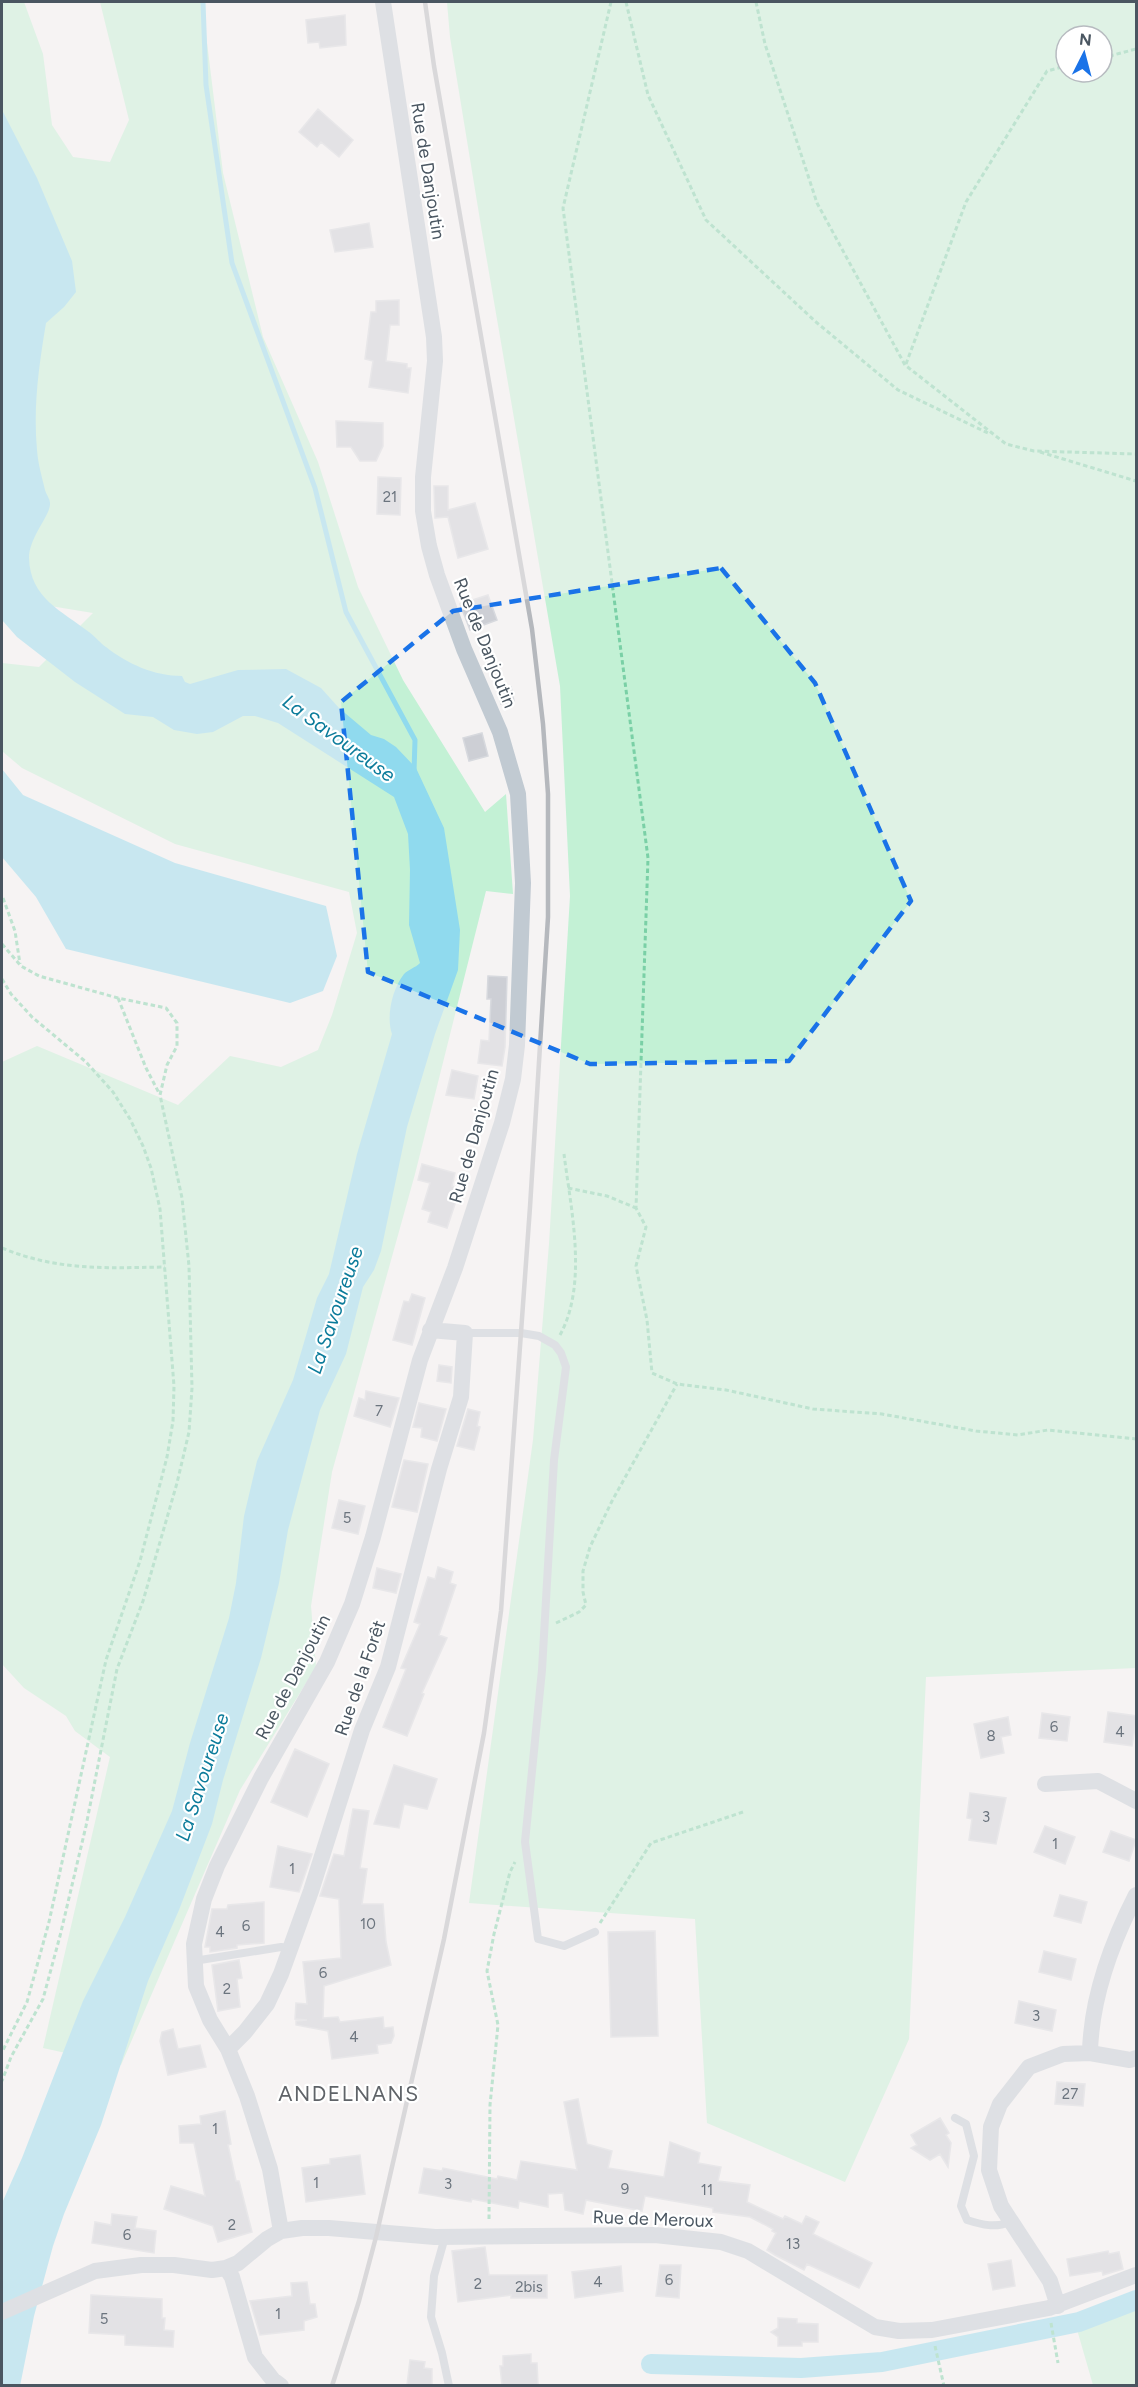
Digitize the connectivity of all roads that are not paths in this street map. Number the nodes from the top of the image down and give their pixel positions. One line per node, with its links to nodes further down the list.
1 (383, 2): 2 (street, Rue de Danjoutin)
2 (430, 1330): 3 (street); 9 (street, Rue de Danjoutin)
3 (465, 1333): 7 (lane); 8 (street, Rue de la Forêt)
4 (1045, 1784): 5 (street)
5 (1137, 1801)
6 (1137, 1895): 11 (street)
7 (595, 1932)
8 (290, 1948): 9 (lane); 10 (street, Rue de la Forêt)
9 (194, 1961): 10 (street, Rue de Danjoutin)
10 (228, 2049): 15 (street, Rue de Danjoutin)
11 (1090, 2053): 12 (street); 14 (street)
12 (1137, 2058)
13 (955, 2118): 14 (lane)
14 (1010, 2222): 20 (street)
15 (281, 2232): 16 (street, Rue de Meroux); 17 (street)
16 (445, 2237): 20 (street, Rue de Meroux); 22 (lane)
17 (226, 2268): 19 (street); 21 (street)
18 (1137, 2275): 20 (street, Rue de Meroux)
19 (2, 2312)
20 (1055, 2313)
21 (281, 2385)
22 (449, 2385)

